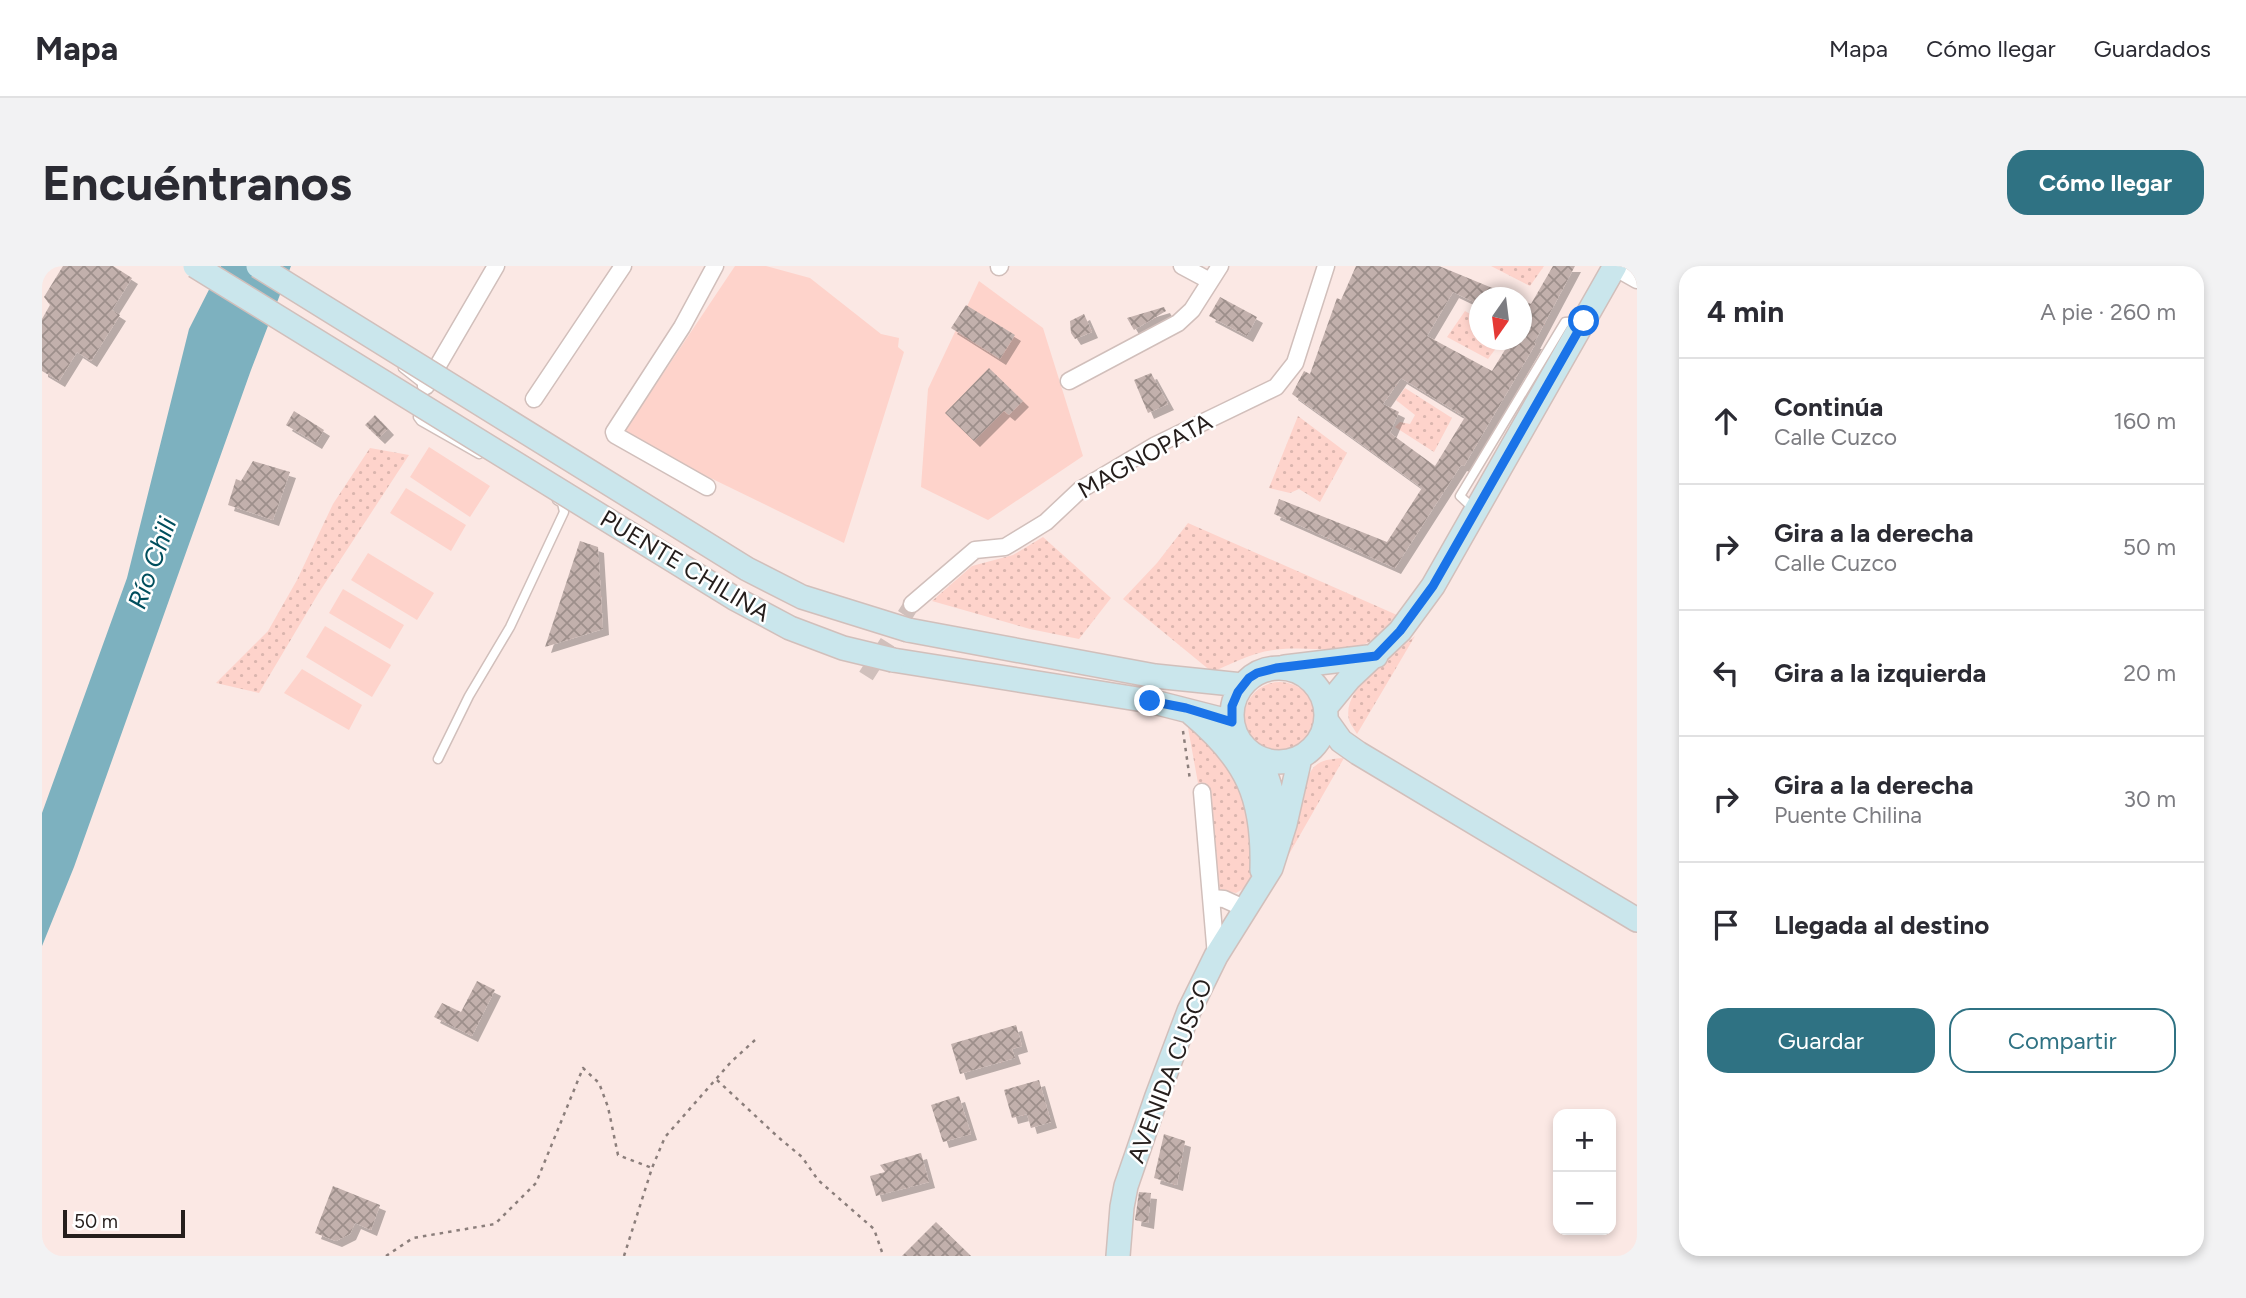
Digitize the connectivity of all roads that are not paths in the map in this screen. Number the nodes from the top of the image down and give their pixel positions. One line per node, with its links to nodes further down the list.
1 (195, 266): 24 (main road, PUENTE CHILINA, bridge)
2 (258, 266): 22 (main road, PUENTE CHILINA, bridge)
3 (496, 266): 14 (street)
4 (624, 266): 15 (street)
5 (715, 266): 17 (street)
6 (1182, 266): 11 (street)
7 (1220, 266): 11 (street)
8 (1326, 266): 19 (street, MAGNOPATA)
9 (1614, 267): 10 (street); 20 (main road)
10 (1637, 280)
11 (1210, 281): 13 (street)
12 (326, 314): 14 (lane)
13 (1069, 381)
14 (426, 386): 16 (lane)
15 (534, 399)
16 (491, 461)
17 (706, 486)
18 (550, 496): 29 (lane)
19 (912, 604)
20 (1376, 656): 21 (main road); 23 (main road)
21 (1276, 668): 22 (main road); 23 (main road)
22 (1242, 685): 25 (main road)
23 (1326, 714): 26 (main road); 27 (main road)
24 (1184, 716): 25 (main road, PUENTE CHILINA); 31 (main road)
25 (1232, 722): 28 (main road)
26 (1351, 749): 27 (main road); 34 (main road)
27 (1305, 755): 28 (main road); 33 (main road, AVENIDA CUSCO)
28 (1259, 758): 31 (main road, AVENIDA CUSCO)
29 (439, 759)
30 (1202, 792): 32 (street)
31 (1262, 870): 33 (main road, AVENIDA CUSCO)
32 (1212, 898): 33 (street); 35 (street)
33 (1250, 902): 35 (main road, AVENIDA CUSCO)
34 (1637, 920)
35 (1216, 956): 36 (main road, AVENIDA CUSCO)
36 (1118, 1256)

